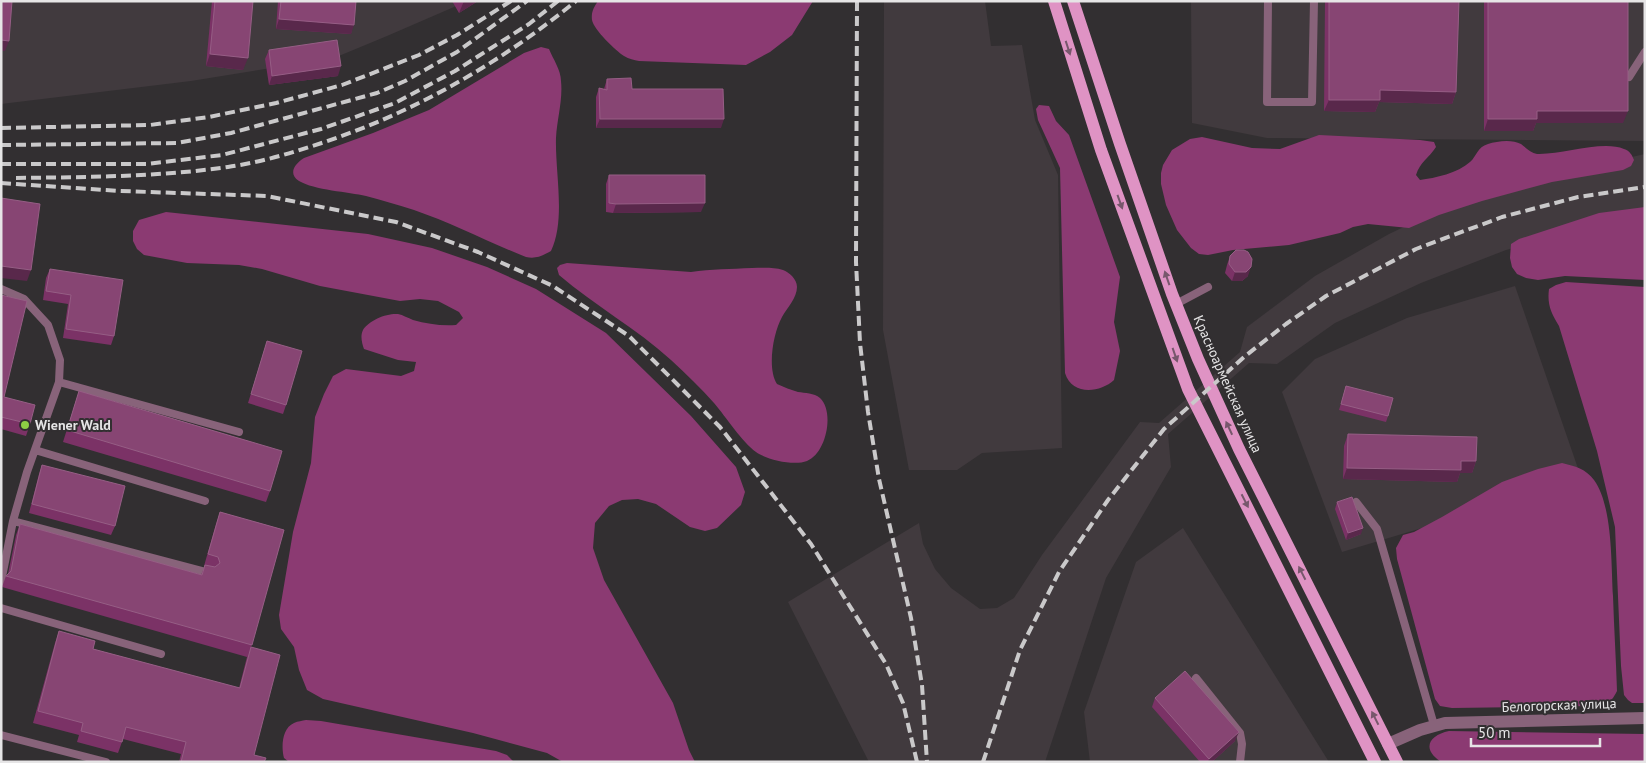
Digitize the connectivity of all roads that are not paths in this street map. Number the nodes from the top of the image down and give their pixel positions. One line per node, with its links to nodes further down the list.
1 (1054, 1): 27 (main road, one-way to 27)
2 (1074, 1): 9 (main road, Красноармейская улица, one-way to 2)
3 (1268, 1): 4 (lane)
4 (1314, 1)
5 (1645, 52): 6 (lane)
6 (1629, 77)
7 (1208, 287): 9 (lane)
8 (1, 289): 10 (lane)
9 (1176, 304): 24 (main road, Красноармейская улица, one-way to 9)
10 (59, 382): 11 (lane); 12 (lane)
11 (239, 432)
12 (35, 450): 13 (lane); 15 (lane)
13 (204, 501)
14 (1356, 502): 22 (lane)
15 (13, 521): 16 (lane); 17 (lane)
16 (210, 573)
17 (1, 582)
18 (1, 608): 19 (lane)
19 (161, 654)
20 (1196, 678): 26 (lane)
21 (1645, 718): 22 (street, Белогорская улица)
22 (1434, 725): 24 (street, Белогорская улица)
23 (1, 735): 25 (lane)
24 (1388, 744): 28 (main road, Красноармейская улица)
25 (106, 762)
26 (1240, 762)
27 (1375, 762)
28 (1398, 762)

